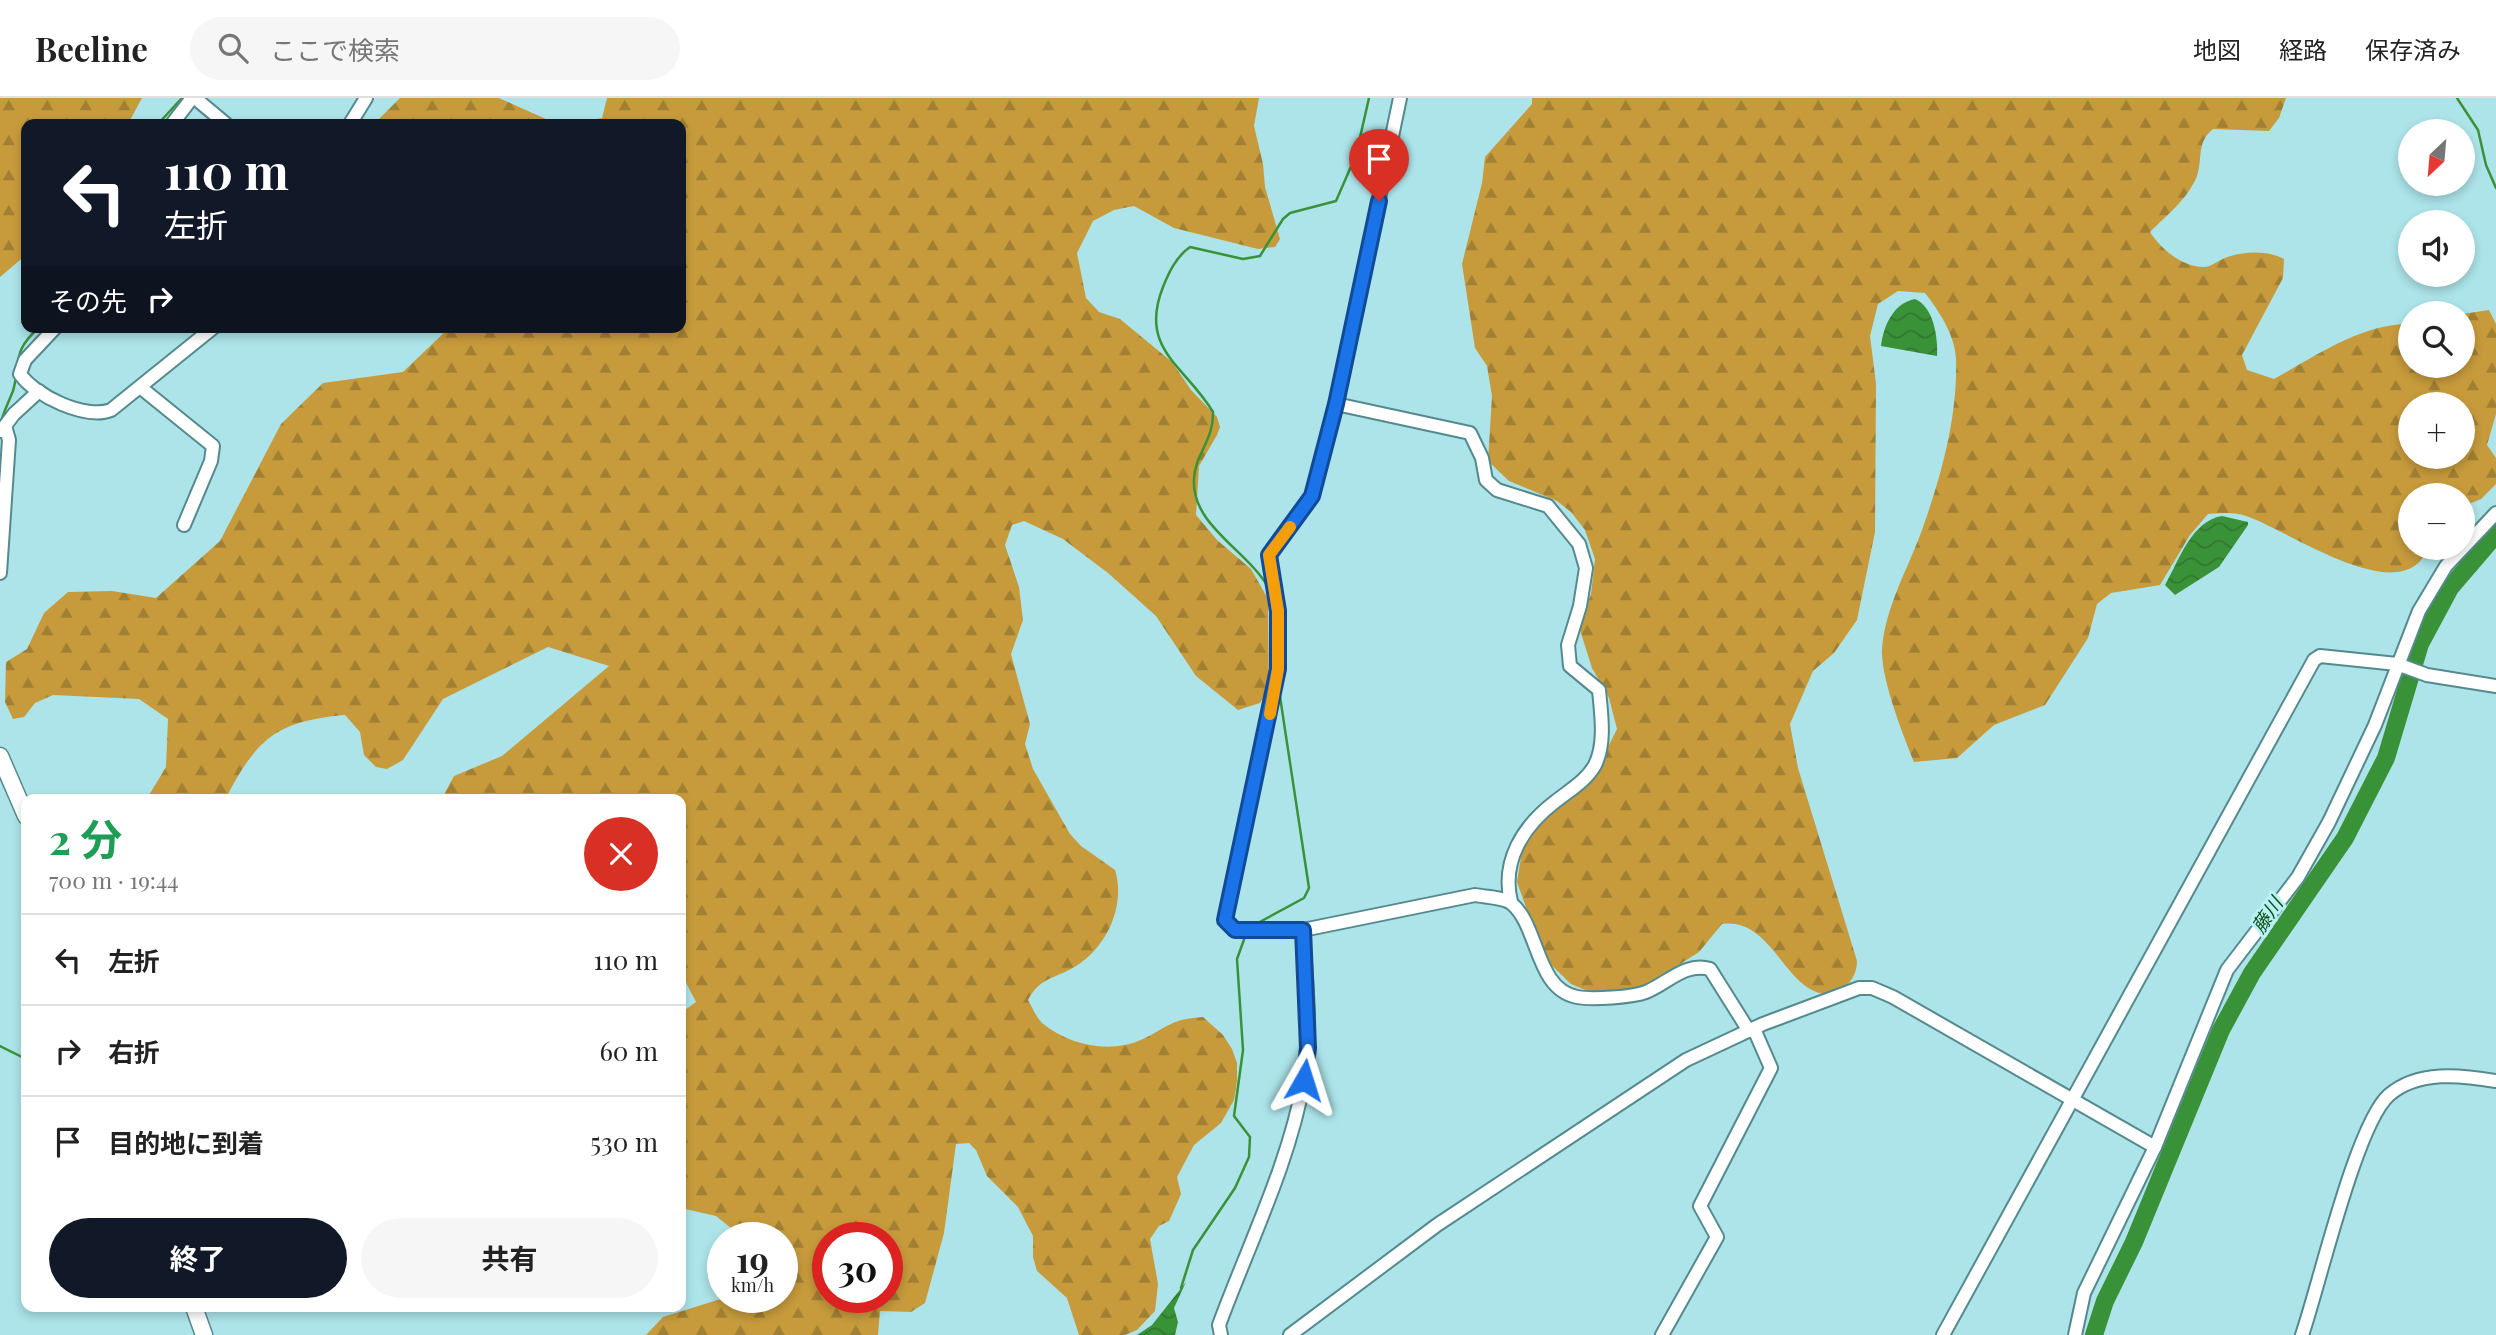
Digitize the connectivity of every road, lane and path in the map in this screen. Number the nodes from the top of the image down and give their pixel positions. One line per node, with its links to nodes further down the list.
1 (194, 98): 4 (street); 5 (street)
2 (366, 98): 6 (street)
3 (1400, 98): 11 (street)
4 (176, 119)
5 (220, 119)
6 (353, 119)
7 (51, 333): 10 (street)
8 (207, 333): 9 (street)
9 (140, 387): 10 (street); 15 (street)
10 (39, 391): 13 (street)
11 (1336, 404): 21 (street); 22 (street)
12 (0, 410): 13 (street)
13 (5, 426): 16 (street)
14 (2496, 513): 17 (street)
15 (184, 525)
16 (0, 573)
17 (2400, 665): 18 (street); 25 (street); 26 (street)
18 (2496, 686)
19 (0, 756): 20 (main road)
20 (21, 804)
21 (1511, 902): 22 (street); 23 (street)
22 (1303, 930): 29 (street)
23 (1752, 1030): 25 (street); 30 (street); 31 (street)
24 (2496, 1081): 34 (street)
25 (2073, 1099): 26 (street); 32 (street)
26 (2155, 1147): 33 (street)
27 (196, 1312): 28 (main road)
28 (204, 1335)
29 (1221, 1335)
30 (1290, 1335)
31 (1662, 1335)
32 (1943, 1335)
33 (2075, 1335)
34 (2302, 1335)

